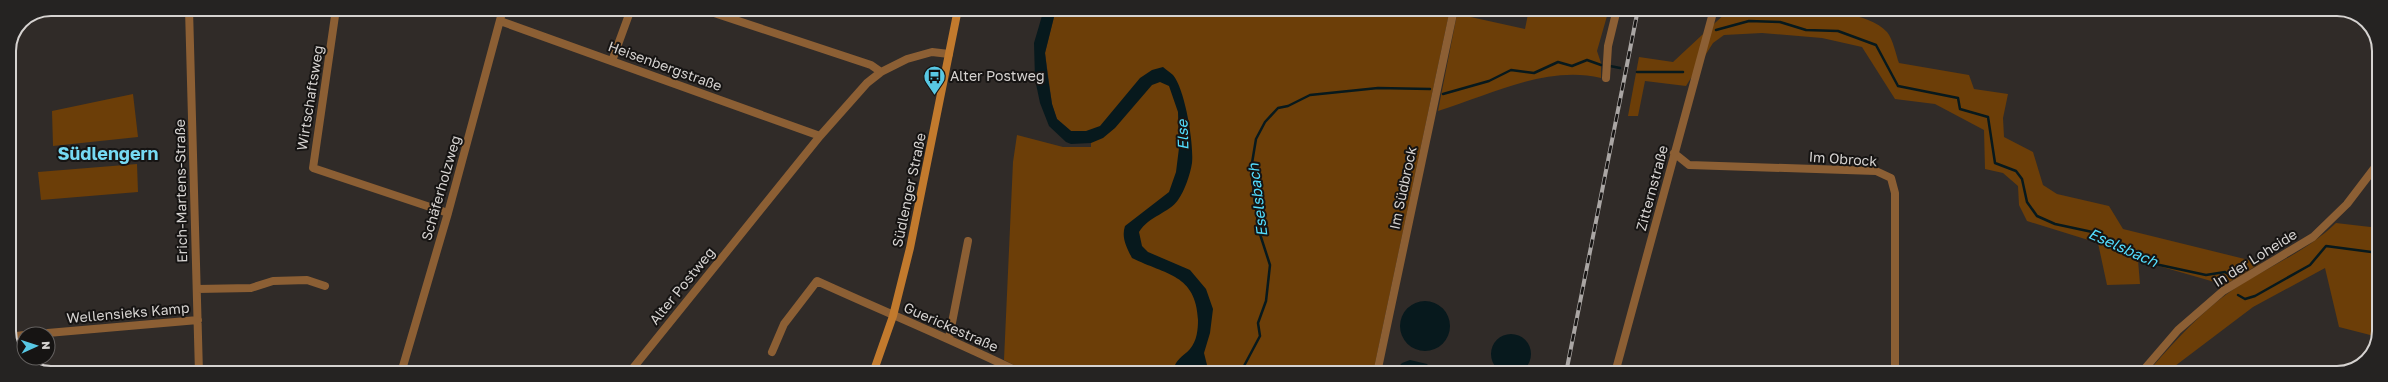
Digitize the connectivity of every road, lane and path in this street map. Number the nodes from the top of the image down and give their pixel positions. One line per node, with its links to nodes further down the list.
1 (189, 16): 21 (street, Erich-Martens-Straße)
2 (335, 16): 18 (street, Wirtschaftsweg)
3 (501, 16): 10 (street, Schäferholzweg)
4 (628, 16): 12 (street)
5 (723, 16): 13 (street)
6 (957, 16): 11 (main road, Südlenger Straße)
7 (1453, 16): 32 (street, Im Südbrock)
8 (1615, 16): 14 (street)
9 (1712, 16): 16 (street, Zitternstraße)
10 (500, 21): 12 (street, Heisenbergstraße); 18 (street, Schäferholzweg)
11 (949, 54): 13 (street, Alter Postweg); 22 (main road, Südlenger Straße)
12 (612, 61): 15 (street, Heisenbergstraße)
13 (881, 72): 15 (street, Alter Postweg)
14 (1606, 78)
15 (820, 136): 29 (street, Alter Postweg)
16 (1674, 153): 33 (street, Zitternstraße); 34 (street, Im Obrock)
17 (2372, 171): 35 (street, In der Loheide)
18 (448, 213): 28 (street, Schäferholzweg)
19 (968, 241): 25 (street)
20 (325, 286): 21 (street)
21 (197, 289): 23 (street, Erich-Martens-Straße)
22 (893, 316): 25 (street, Guerickestraße); 26 (street, Guerickestraße); 30 (main road, Südlenger Straße)
23 (198, 320): 24 (street, Wellensieks Kamp); 27 (street, Erich-Martens-Straße)
24 (56, 332)
25 (949, 338): 31 (street, Guerickestraße)
26 (772, 352)
27 (199, 366)
28 (403, 366)
29 (635, 366)
30 (875, 366)
31 (1007, 366)
32 (1378, 366)
33 (1617, 366)
34 (1895, 366)
35 (2147, 366)

